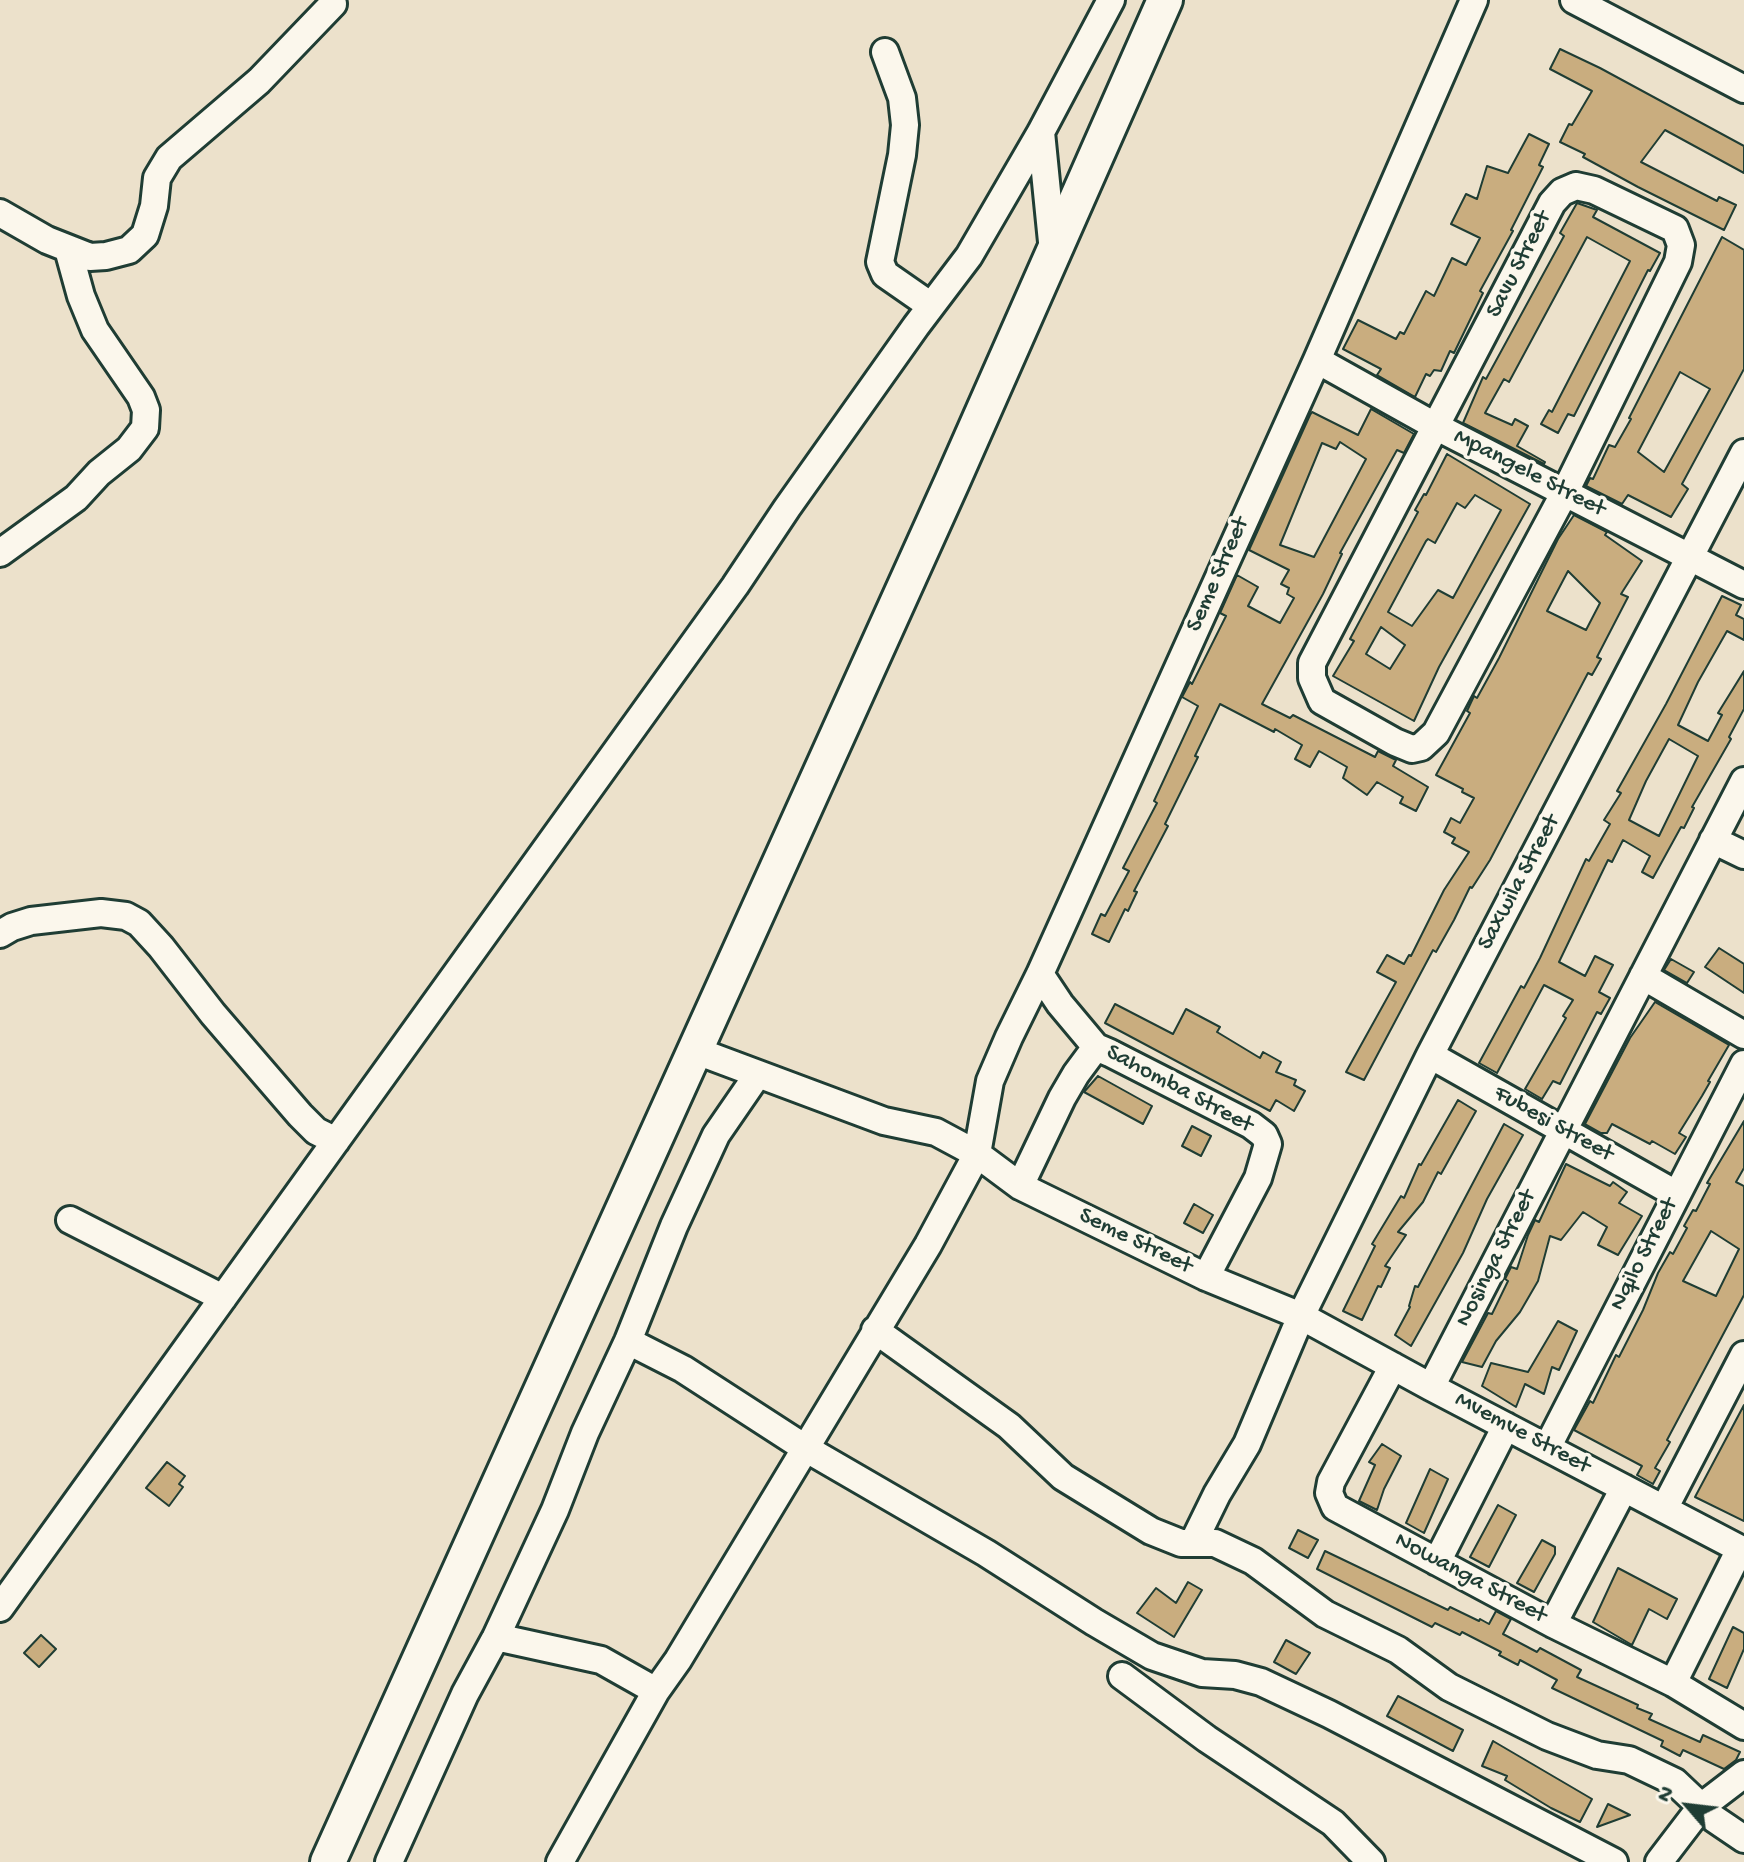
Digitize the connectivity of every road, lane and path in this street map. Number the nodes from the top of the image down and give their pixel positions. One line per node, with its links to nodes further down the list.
1 (1111, 0): 8 (street)
2 (1165, 0): 11 (main road)
3 (1474, 0): 13 (street, Seme Street)
4 (1574, 0): 7 (street)
5 (333, 4): 10 (street)
6 (885, 52): 12 (street)
7 (1744, 89)
8 (1041, 132): 11 (street); 12 (street)
9 (0, 213): 10 (street)
10 (68, 249): 17 (street)
11 (1053, 254): 28 (main road)
12 (931, 306): 33 (street)
13 (1317, 360): 14 (street, Mpangele Street); 24 (street, Seme Street)
14 (1437, 427): 16 (street, Mpangele Street); 16 (street, Savu Street); 16 (street, Savu Street)
15 (1744, 453): 18 (street, Saxwila Street)
16 (1565, 492): 18 (street, Mpangele Street)
17 (0, 553)
18 (1690, 556): 19 (street, Mpangele Street); 29 (street, Saxwila Street)
19 (1744, 585)
20 (1744, 781): 21 (street, Nosinga Street)
21 (1713, 840): 22 (street); 25 (street, Nosinga Street)
22 (1744, 855)
23 (0, 934): 33 (street)
24 (1040, 974): 27 (street); 34 (street, Seme Street)
25 (1643, 976): 26 (street); 32 (street, Nosinga Street)
26 (1744, 1035)
27 (1096, 1047): 35 (street, Sahomba Street); 38 (street, Sahomba Street)
28 (694, 1050): 31 (street, Seme Street); 65 (main road)
29 (1430, 1055): 32 (street, Fubesi Street); 40 (street, Saxwila Street)
30 (1744, 1064): 36 (street, Nqilo Street)
31 (758, 1074): 34 (street, Seme Street); 42 (street)
32 (1563, 1131): 36 (street, Fubesi Street); 45 (street, Nosinga Street)
33 (336, 1141): 39 (street)
34 (977, 1154): 35 (street, Seme Street); 41 (street)
35 (1020, 1186): 38 (street, Seme Street)
36 (1676, 1194): 47 (street, Nqilo Street)
37 (70, 1220): 39 (street)
38 (1206, 1277): 40 (street, Seme Street)
39 (223, 1298): 54 (street)
40 (1301, 1316): 44 (street, Mvemve Street); 51 (street, Saxwila Street)
41 (875, 1330): 48 (street); 51 (street)
42 (628, 1341): 48 (street); 56 (street)
43 (1744, 1355): 50 (street)
44 (1393, 1366): 45 (street, Mvemve Street); 53 (street, Nowanga Street)
45 (1431, 1387): 46 (street, Mvemve Street)
46 (1506, 1426): 47 (street, Mvemve Street); 53 (street)
47 (1548, 1446): 49 (street, Mvemve Street)
48 (805, 1448): 59 (street); 69 (street)
49 (1624, 1488): 50 (street, Mvemve Street); 55 (street)
50 (1664, 1509): 52 (street, Mvemve Street)
51 (1193, 1543): 63 (street)
52 (1742, 1550): 58 (street)
53 (1437, 1562): 55 (street, Nowanga Street)
54 (0, 1608)
55 (1553, 1624): 58 (street, Nowanga Street)
56 (496, 1637): 59 (street); 66 (street)
57 (1122, 1676): 68 (street)
58 (1673, 1683): 60 (street, Nowanga Street)
59 (656, 1691): 67 (street)
60 (1732, 1707): 61 (street, Nowanga Street)
61 (1744, 1726)
62 (1744, 1774): 63 (street)
63 (1701, 1807): 64 (street); 70 (street)
64 (1744, 1839)
65 (328, 1862)
66 (389, 1862)
67 (560, 1862)
68 (1371, 1862)
69 (1614, 1862)
70 (1659, 1862)

